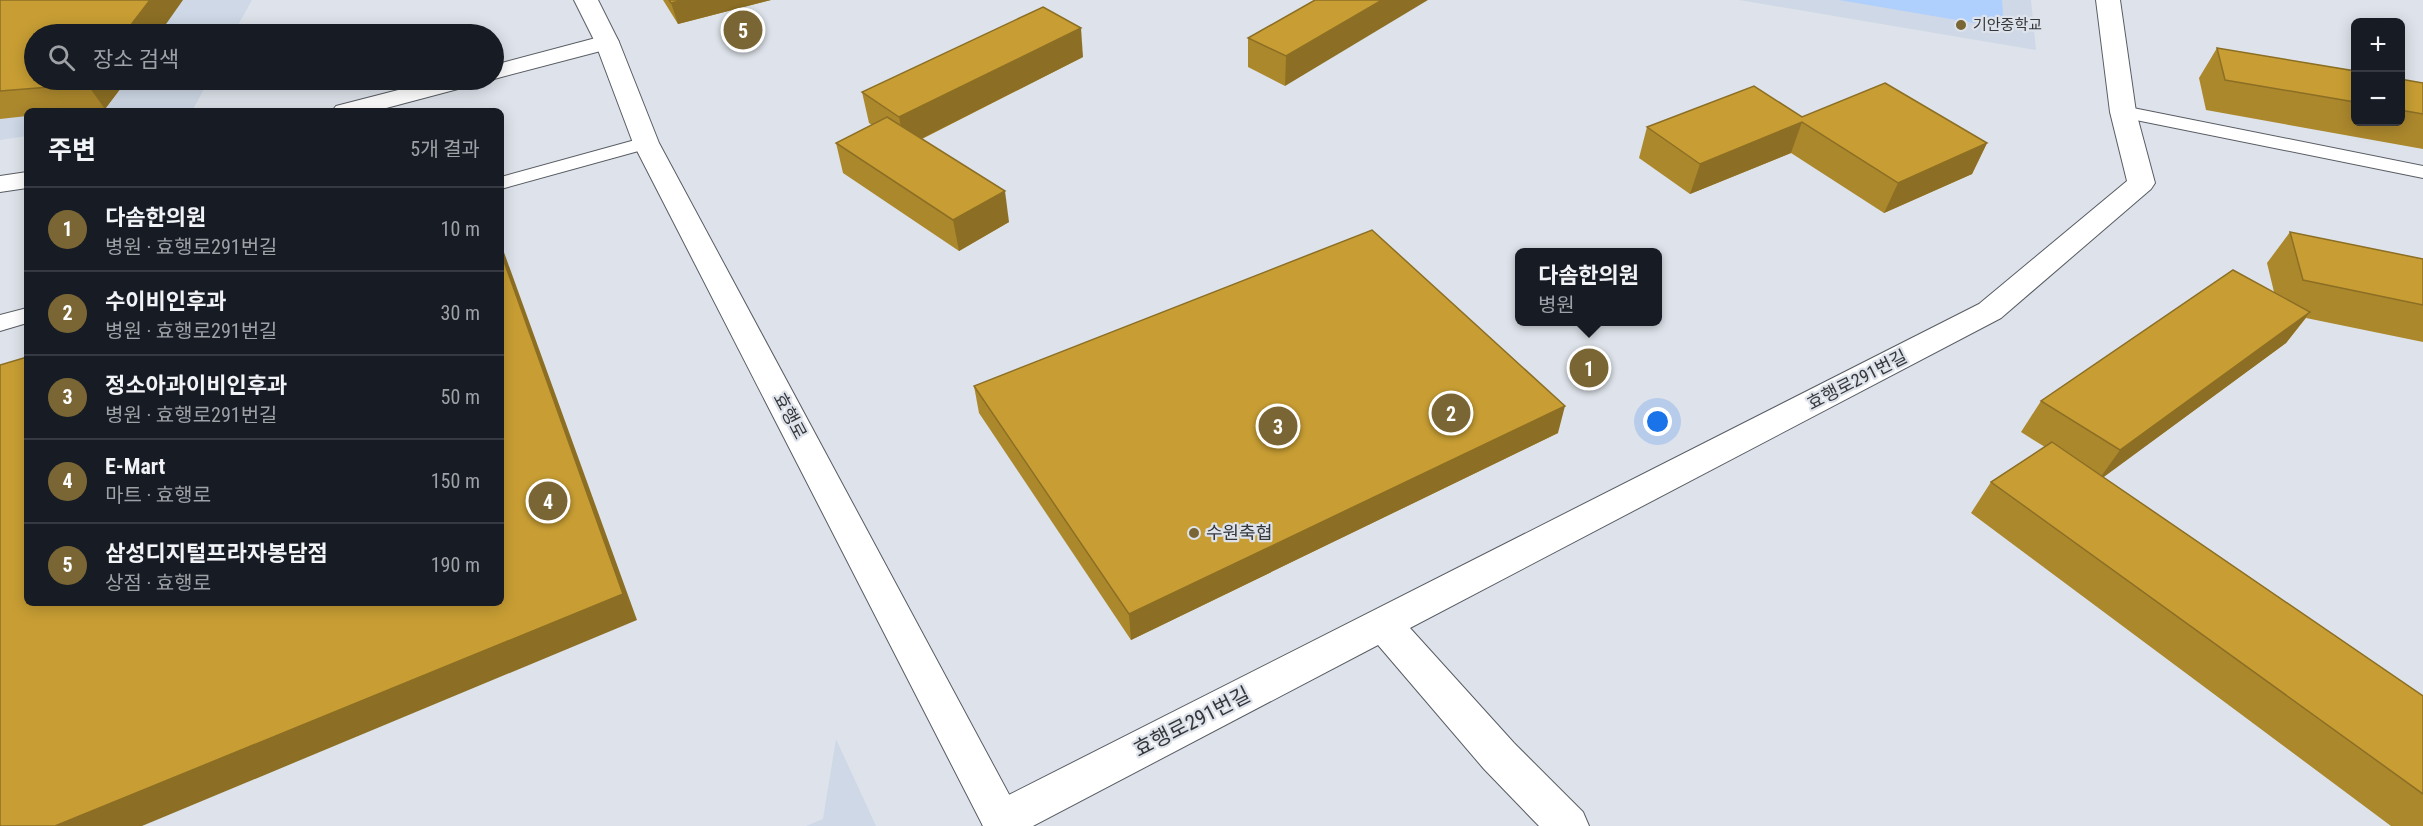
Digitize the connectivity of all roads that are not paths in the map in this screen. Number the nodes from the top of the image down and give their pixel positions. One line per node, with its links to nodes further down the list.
1 (586, 0): 3 (street, 효행로)
2 (2108, 0): 7 (street, 효행로291번길)
3 (607, 42): 4 (street); 8 (street, 효행로)
4 (504, 69)
5 (426, 90): 6 (street)
6 (357, 108)
7 (2123, 112): 9 (lane); 15 (street, 효행로291번길)
8 (646, 143): 11 (lane); 16 (street, 효행로)
9 (2423, 172)
10 (24, 180): 12 (street)
11 (504, 182)
12 (0, 184)
13 (24, 316): 14 (lane)
14 (0, 323)
15 (1383, 624): 16 (street, 효행로291번길); 17 (street)
16 (1004, 823)
17 (1568, 826)

